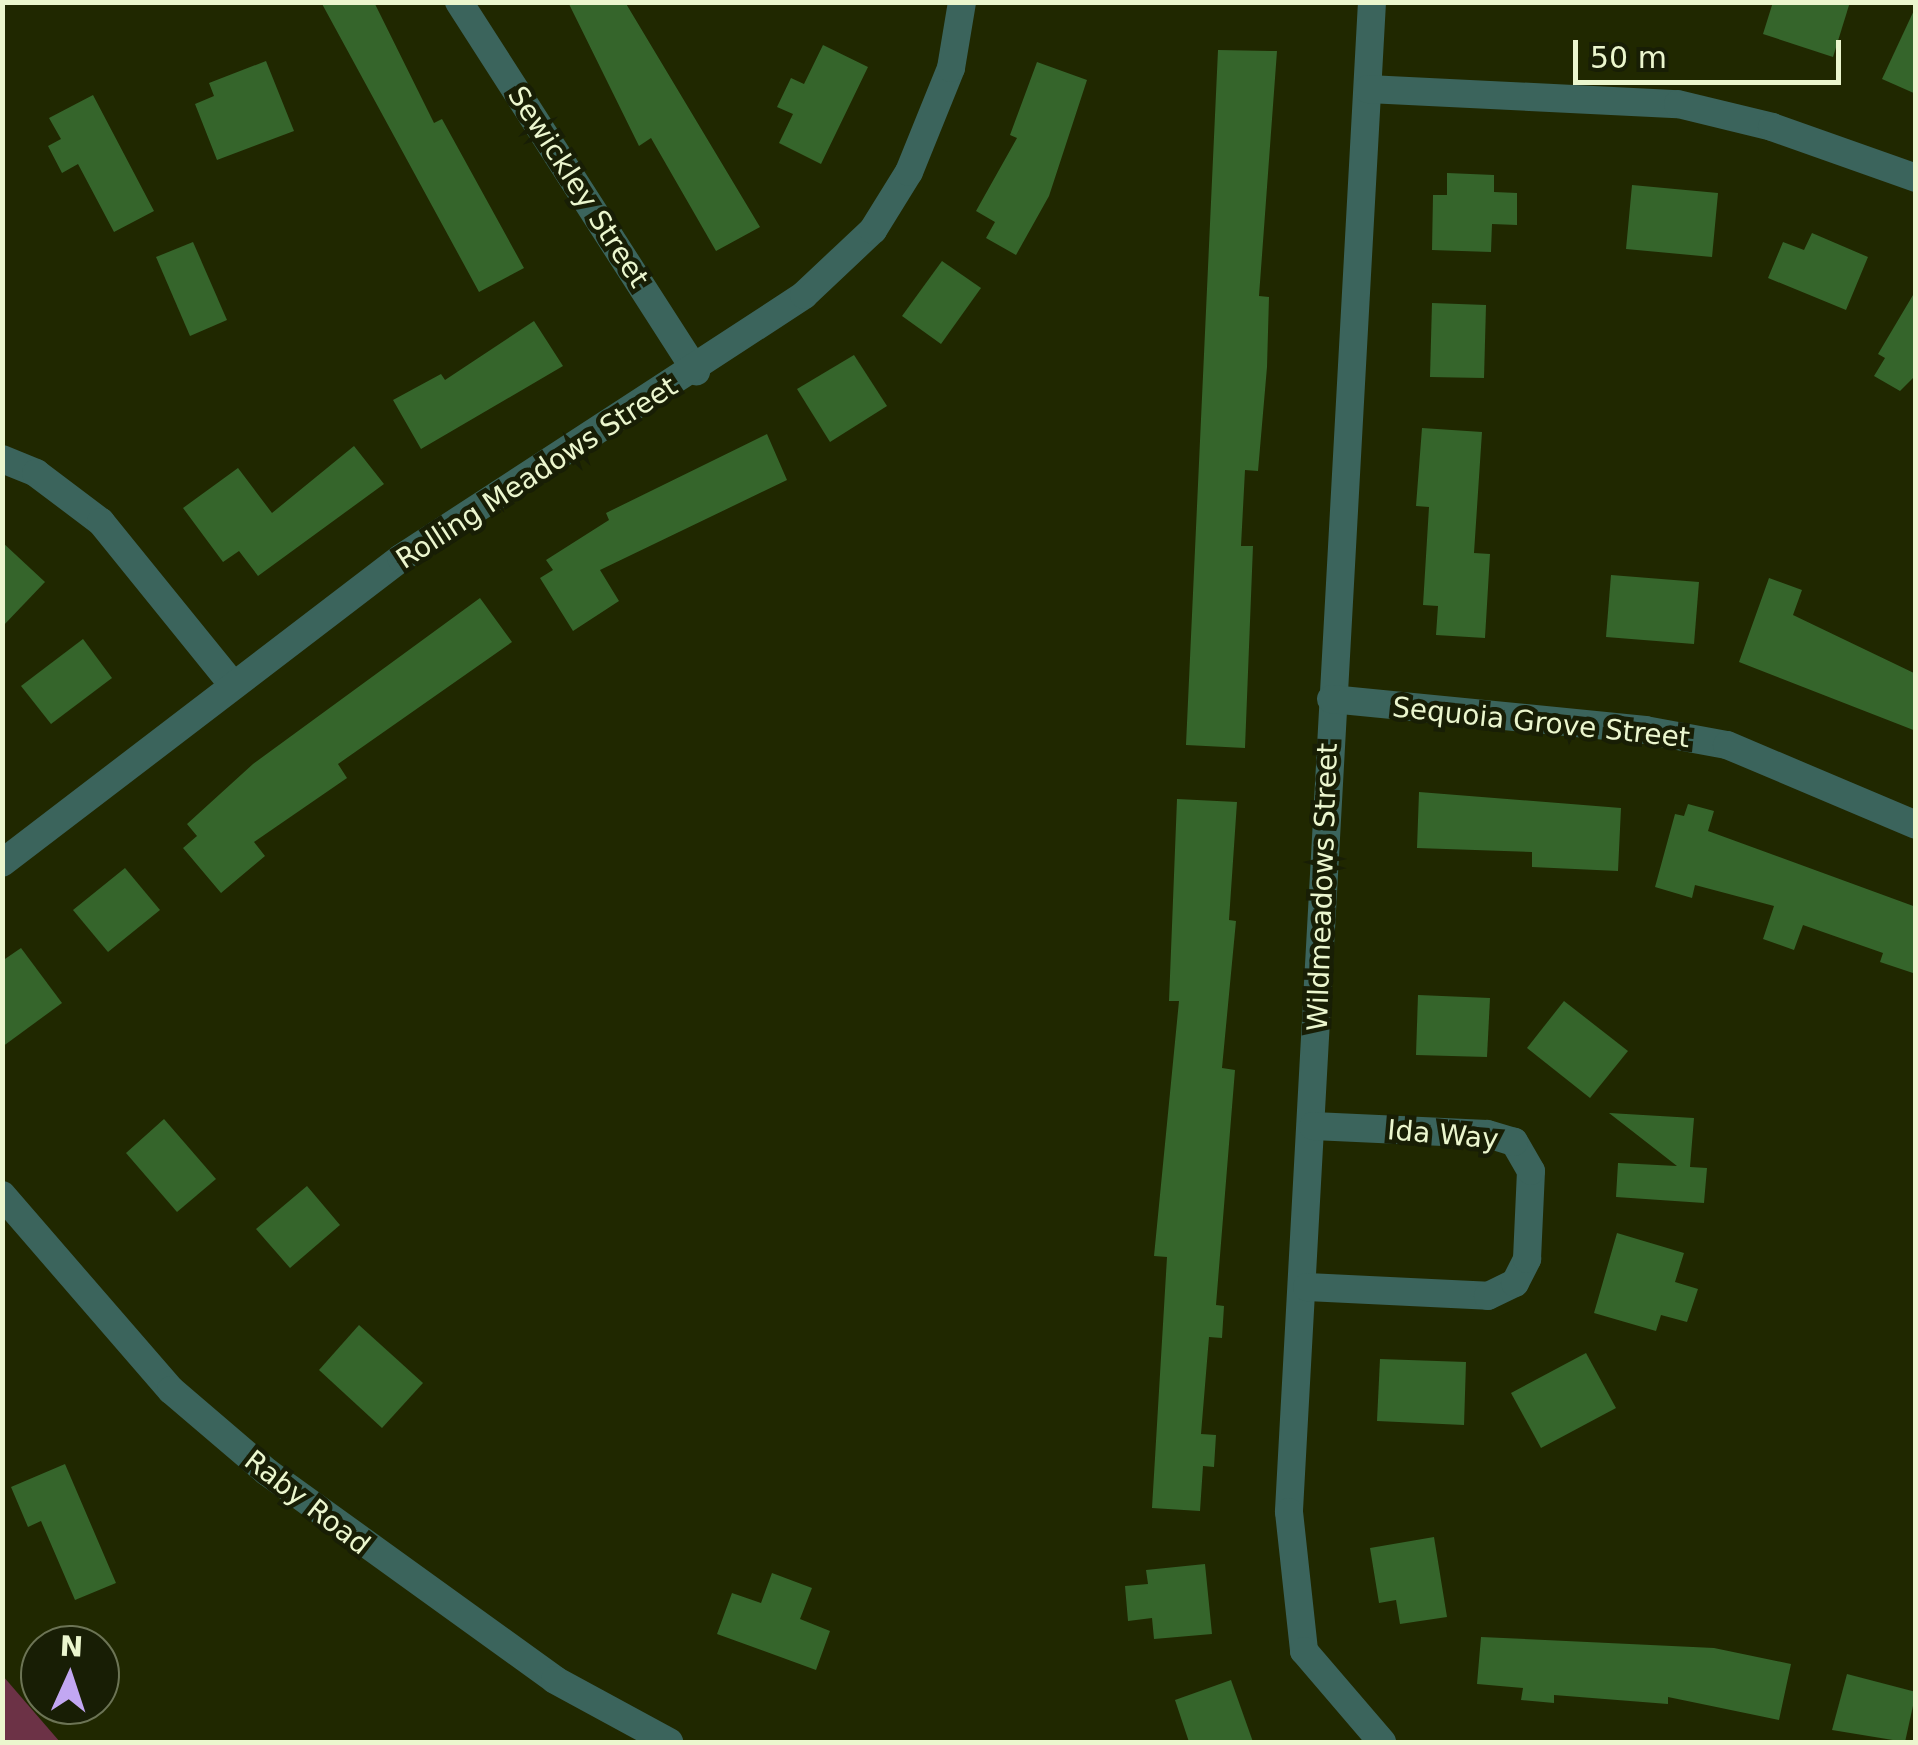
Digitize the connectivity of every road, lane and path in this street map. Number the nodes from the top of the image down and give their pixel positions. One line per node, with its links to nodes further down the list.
1 (459, 2): 6 (street, Sewickley Street)
2 (962, 2): 6 (street, Rolling Meadows Street)
3 (1372, 2): 4 (street, Wildmeadows Street)
4 (1368, 89): 5 (street); 9 (street, Wildmeadows Street)
5 (1916, 178)
6 (696, 372): 8 (street, Rolling Meadows Street)
7 (2, 459): 8 (street)
8 (232, 684): 11 (street, Rolling Meadows Street)
9 (1331, 700): 10 (street, Sequoia Grove Street); 12 (street, Wildmeadows Street)
10 (1916, 826)
11 (2, 863)
12 (1313, 1126): 14 (street, Wildmeadows Street); 14 (street, Ida Way)
13 (2, 1195): 15 (street, Raby Road)
14 (1307, 1287): 16 (street, Wildmeadows Street)
15 (669, 1742)
16 (1382, 1742)

